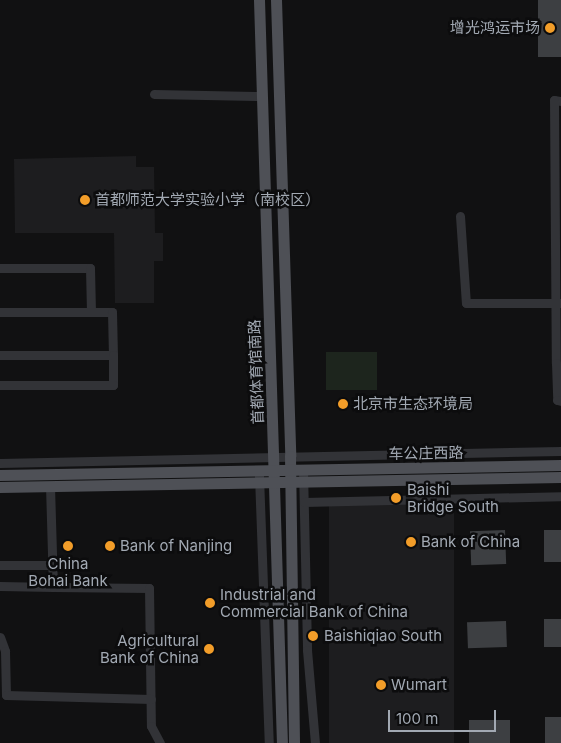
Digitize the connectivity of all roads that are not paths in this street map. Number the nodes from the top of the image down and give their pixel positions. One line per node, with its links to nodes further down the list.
1 (260, 0): 4 (main road, 首都体育馆南路)
2 (276, 0): 18 (main road)
3 (154, 94): 4 (street)
4 (262, 96): 19 (main road, 首都体育馆南路)
5 (561, 100): 7 (street)
6 (460, 216): 9 (street)
7 (559, 217): 9 (street)
8 (0, 268): 11 (street)
9 (558, 303): 14 (street)
10 (0, 312): 11 (street)
11 (91, 312): 13 (street)
12 (0, 355): 13 (street)
13 (113, 355): 15 (street)
14 (559, 363): 16 (street)
15 (0, 385)
16 (561, 402)
17 (561, 451): 18 (street)
18 (290, 456): 19 (street); 26 (main road)
19 (274, 457): 20 (street); 25 (main road, 首都体育馆南路)
20 (0, 464)
21 (561, 465): 23 (main road, 车公庄西路)
22 (0, 475): 24 (main road)
23 (303, 475): 26 (main road, 车公庄西路); 27 (main road); 31 (street)
24 (259, 476): 25 (main road, 车公庄西路); 28 (main road); 39 (street)
25 (274, 476): 26 (main road, 车公庄西路); 40 (main road, 首都体育馆南路)
26 (291, 476): 41 (main road)
27 (561, 477)
28 (50, 486): 29 (main road); 33 (street)
29 (0, 487)
30 (561, 496): 31 (street)
31 (304, 502): 42 (street)
32 (0, 565): 33 (street)
33 (52, 565): 35 (street)
34 (0, 586): 35 (street)
35 (53, 587): 37 (street)
36 (0, 637): 37 (street)
37 (151, 699): 38 (street)
38 (160, 743)
39 (269, 743)
40 (282, 743)
41 (294, 743)
42 (315, 743)

